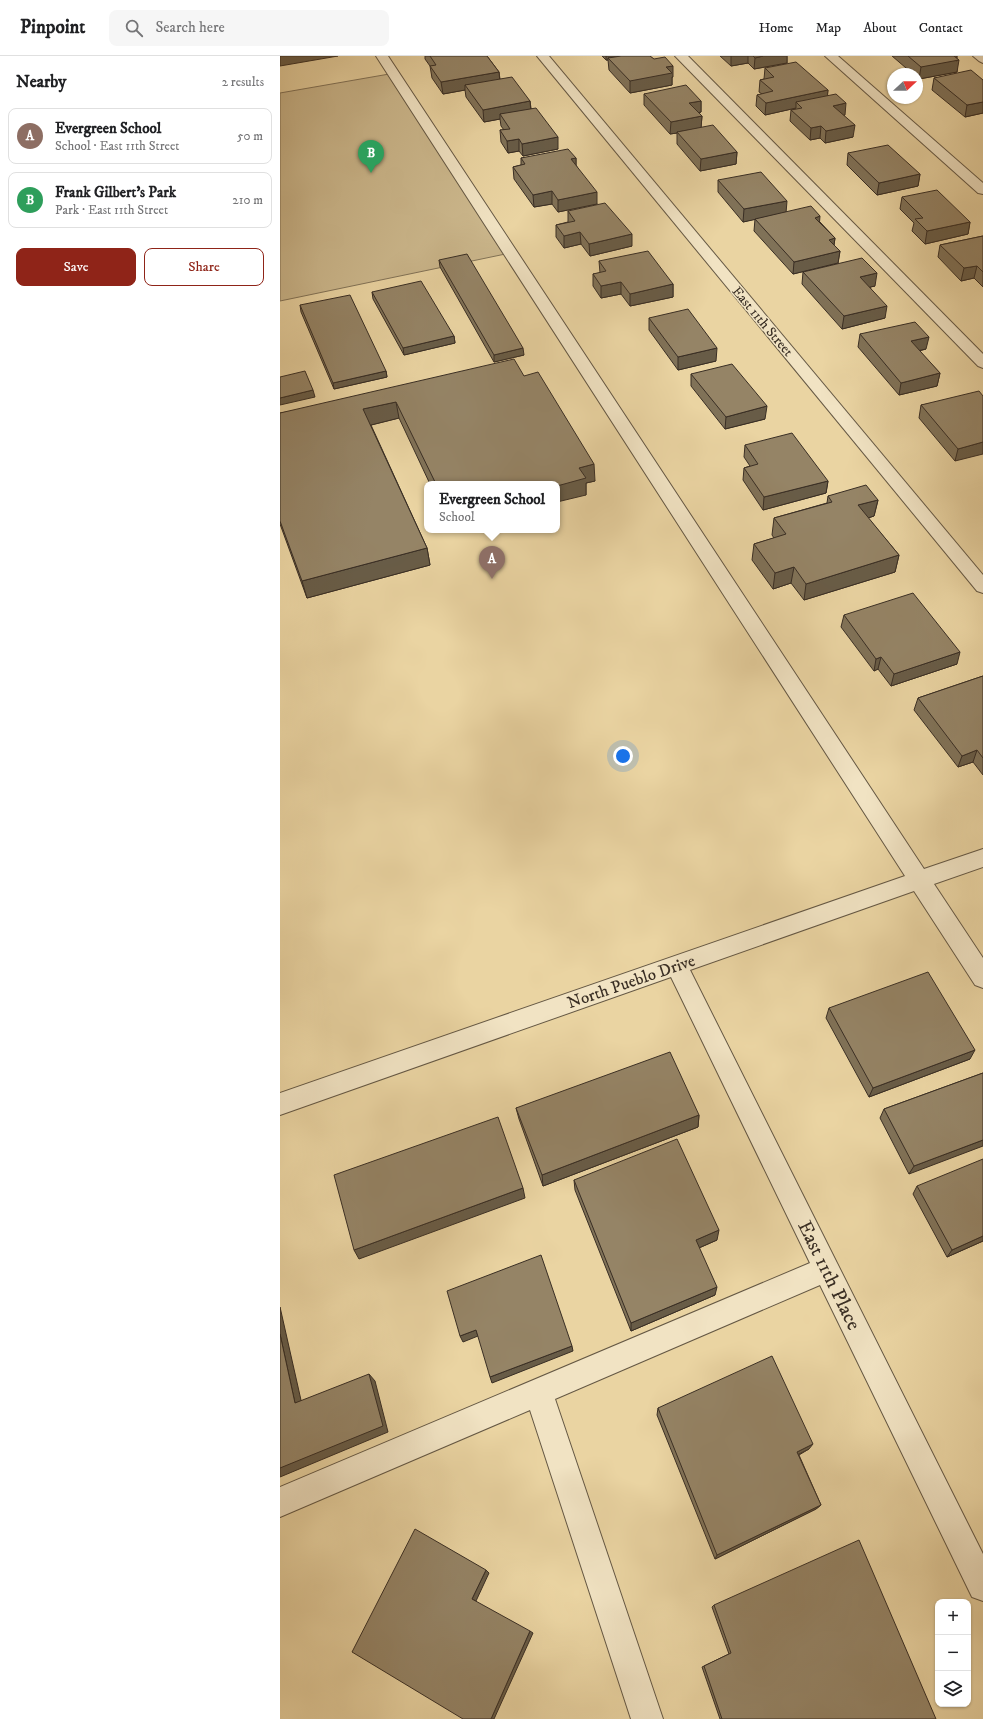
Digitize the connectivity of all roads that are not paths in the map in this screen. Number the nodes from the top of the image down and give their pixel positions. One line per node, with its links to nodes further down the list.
1 (382, 56): 11 (street)
2 (543, 56): 9 (street, East 11th Street)
3 (682, 56): 8 (street)
4 (831, 56): 7 (street)
5 (979, 56): 6 (street)
6 (983, 59)
7 (983, 190)
8 (983, 362)
9 (983, 587)
10 (983, 858): 11 (street, North Pueblo Drive)
11 (919, 880): 12 (street, North Pueblo Drive); 13 (street)
12 (676, 965): 14 (street, North Pueblo Drive); 15 (street, East 11th Place)
13 (983, 978)
14 (280, 1104)
15 (827, 1269): 16 (street); 18 (street, East 11th Place)
16 (538, 1392): 17 (street); 19 (street)
17 (280, 1502)
18 (983, 1586)
19 (647, 1719)

